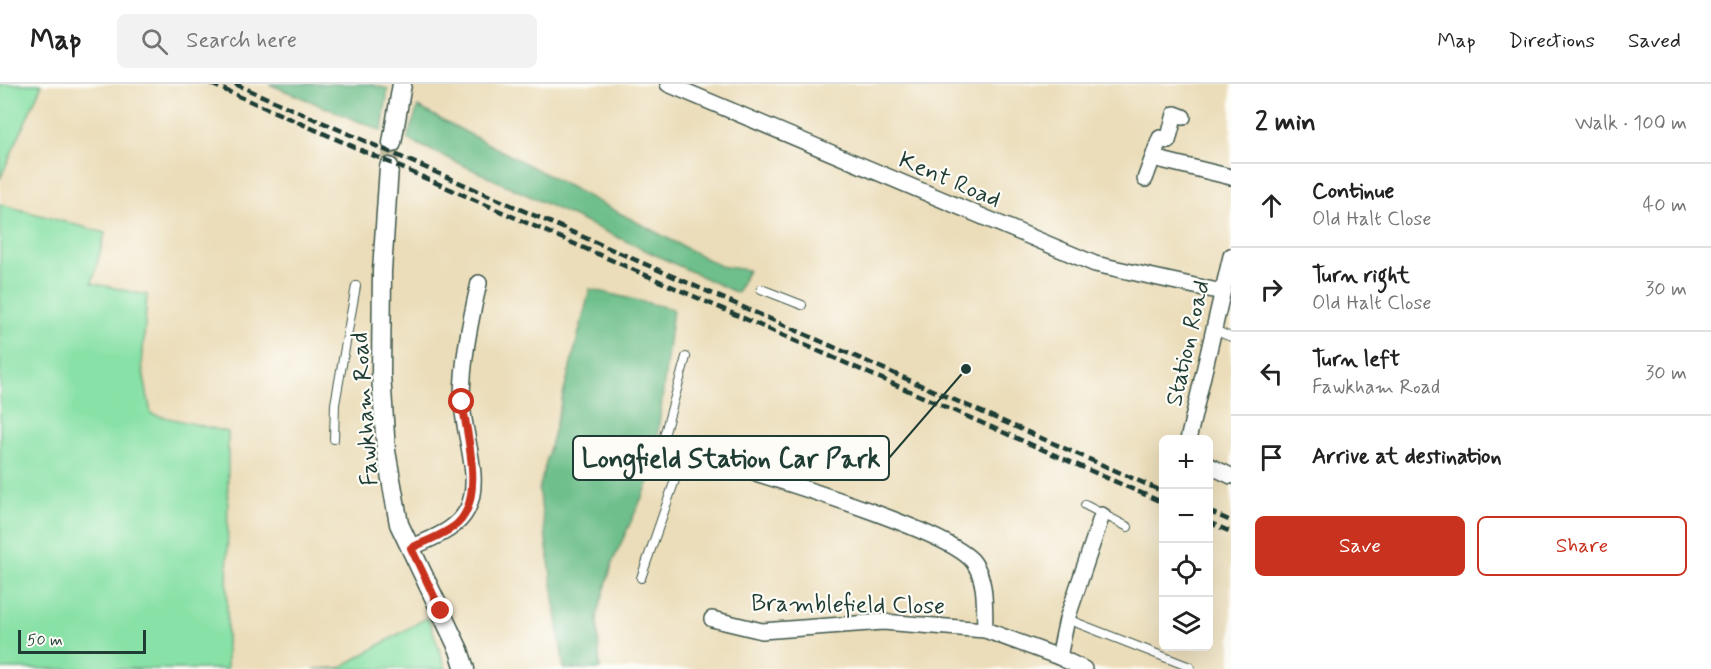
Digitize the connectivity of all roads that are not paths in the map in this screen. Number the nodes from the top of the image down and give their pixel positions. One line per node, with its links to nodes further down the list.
1 (402, 84): 4 (street)
2 (668, 84): 13 (street, Kent Road)
3 (1183, 117): 5 (street)
4 (392, 143)
5 (1153, 158): 7 (street); 8 (street)
6 (389, 167): 26 (street, Fawkham Road)
7 (1231, 177)
8 (1145, 179)
9 (1231, 256): 13 (street, Station Road)
10 (479, 284): 26 (street)
11 (356, 286): 19 (lane)
12 (761, 289): 14 (lane)
13 (1222, 292): 15 (street, Station Road)
14 (802, 305)
15 (1214, 330): 16 (lane); 18 (street, Station Road)
16 (1231, 337)
17 (686, 357): 20 (lane)
18 (1189, 435)
19 (334, 440)
20 (685, 451): 27 (lane); 30 (street)
21 (1213, 467): 22 (street)
22 (1231, 476)
23 (1085, 505): 24 (lane)
24 (1102, 515): 25 (lane); 29 (street)
25 (1128, 527)
26 (411, 548): 33 (street, Fawkham Road)
27 (641, 578)
28 (712, 619): 30 (street, Bramblefield Close)
29 (1067, 619): 31 (street); 32 (lane)
30 (985, 630): 31 (street, Bramblefield Close)
31 (1059, 657): 34 (street, Bramblefield Close)
32 (1190, 667)
33 (465, 669)
34 (1084, 669)

